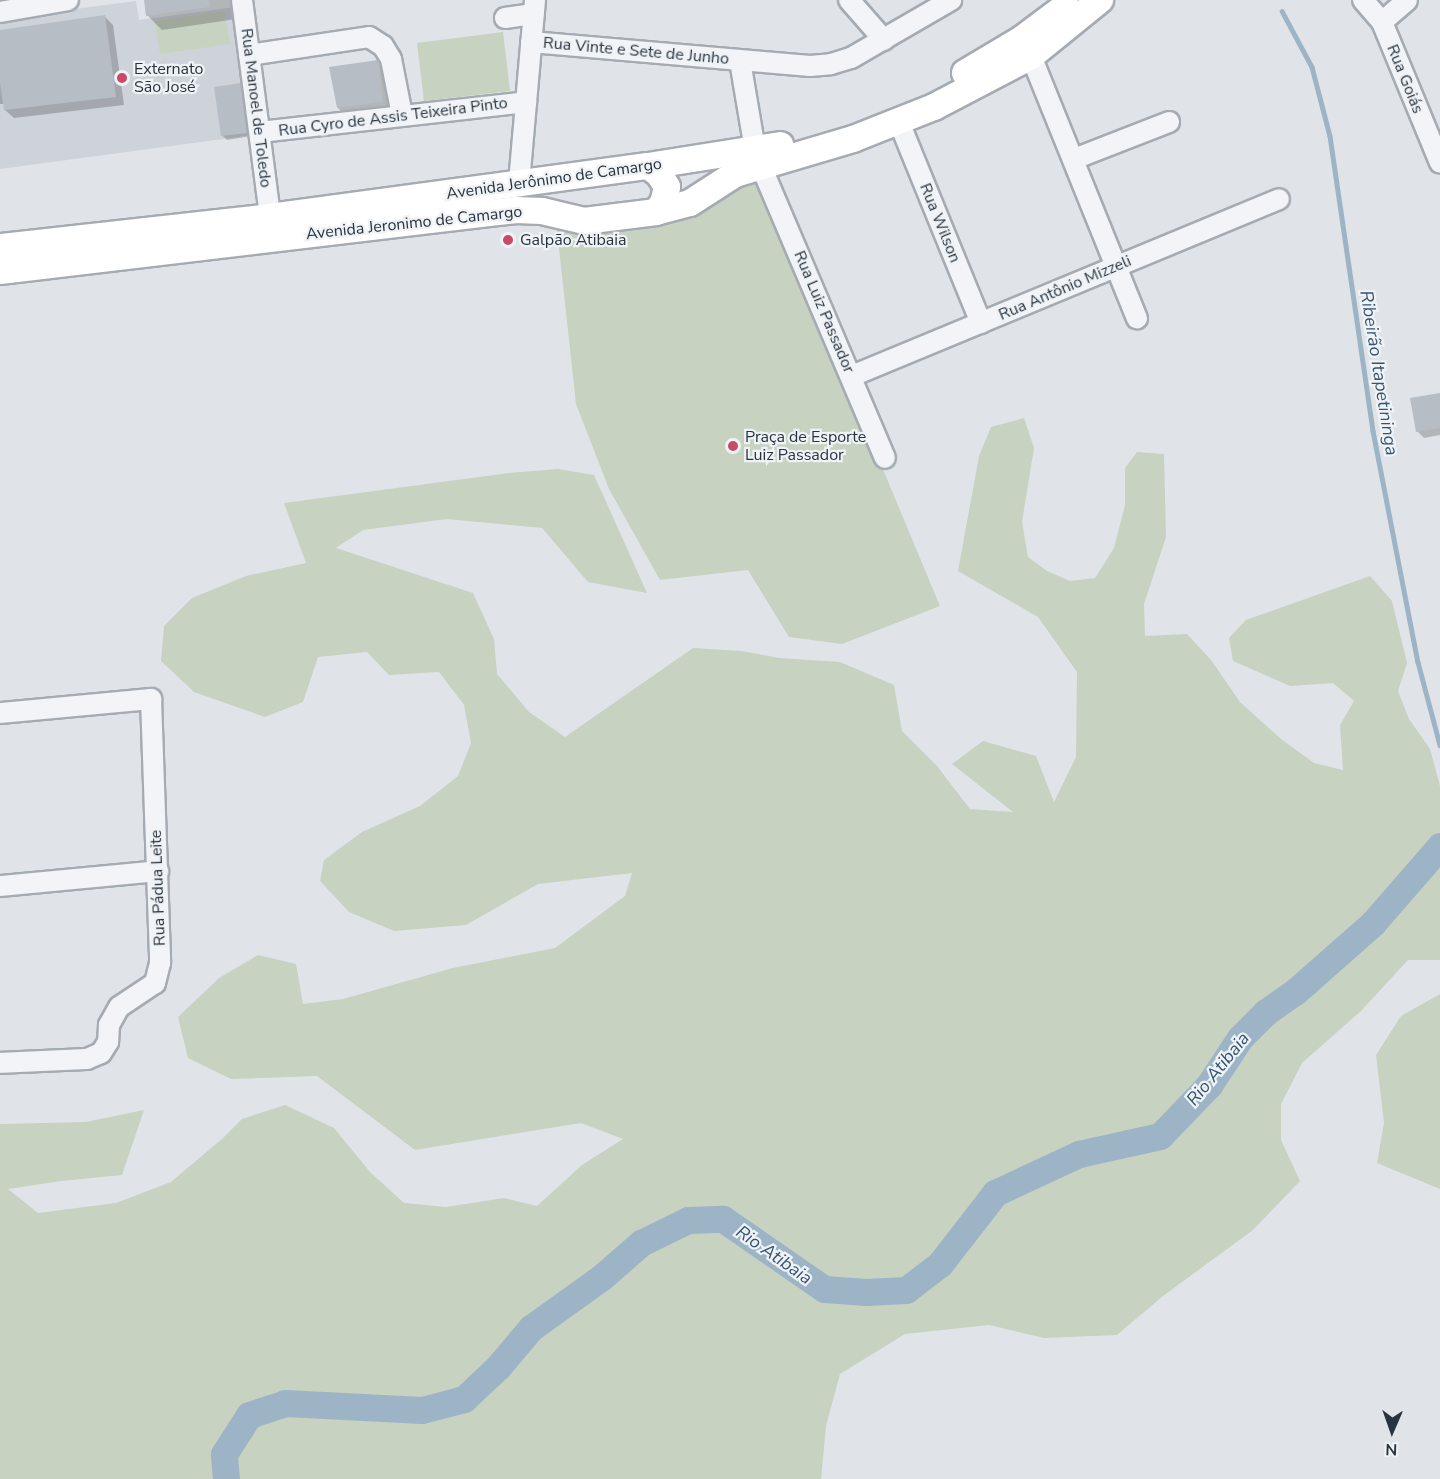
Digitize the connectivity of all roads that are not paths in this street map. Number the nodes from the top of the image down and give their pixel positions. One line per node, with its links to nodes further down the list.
1 (68, 0): 10 (street)
2 (242, 0): 15 (street, Rua Manoel de Toledo)
3 (849, 0): 13 (street)
4 (951, 0): 13 (street, Rua Vinte e Sete de Junho)
5 (1074, 0): 23 (main road, Avenida Jerônimo de Camargo)
6 (1100, 0): 16 (main road, Avenida Jeronimo de Camargo)
7 (1363, 0): 12 (street, Rua Goiás)
8 (1407, 0): 12 (street)
9 (534, 7): 11 (street); 14 (street)
10 (0, 12)
11 (505, 18)
12 (1382, 22): 25 (street, Rua Goiás)
13 (884, 40): 17 (street, Rua Vinte e Sete de Junho)
14 (531, 42): 17 (street, Rua Vinte e Sete de Junho); 18 (street)
15 (249, 55): 19 (street); 22 (street, Rua Manoel de Toledo)
16 (1031, 56): 20 (main road, Avenida Jeronimo de Camargo); 24 (street)
17 (740, 61): 23 (street, Rua Luiz Passador)
18 (526, 102): 19 (street, Rua Cyro de Assis Teixeira Pinto); 28 (street)
19 (402, 115): 22 (street, Rua Cyro de Assis Teixeira Pinto)
20 (899, 122): 23 (main road, Avenida Jeronimo de Camargo); 37 (street, Rua Wilson)
21 (1169, 122): 24 (street)
22 (260, 132): 32 (street, Rua Manoel de Toledo)
23 (758, 158): 26 (main road, Avenida Jerônimo de Camargo); 30 (main road, Avenida Jeronimo de Camargo); 38 (street, Rua Luiz Passador)
24 (1074, 159): 34 (street)
25 (1440, 163)
26 (648, 166): 27 (main road, Avenida Jerônimo de Camargo); 30 (main road)
27 (565, 178): 28 (main road, Avenida Jerônimo de Camargo); 31 (main road)
28 (519, 183): 32 (main road, Avenida Jerônimo de Camargo)
29 (1279, 199): 34 (street, Rua Antônio Mizzeli)
30 (656, 213): 31 (main road, Avenida Jeronimo de Camargo)
31 (561, 216): 35 (main road, Avenida Jeronimo de Camargo)
32 (270, 217): 33 (main road, Avenida Jerônimo de Camargo)
33 (0, 247)
34 (1116, 266): 36 (street); 37 (street, Rua Antônio Mizzeli)
35 (0, 271)
36 (1137, 318)
37 (981, 323): 38 (street, Rua Antônio Mizzeli)
38 (852, 376): 39 (street, Rua Luiz Passador)
39 (885, 458)
40 (0, 712): 41 (street, Rua Pádua Leite)
41 (158, 871): 42 (street); 43 (street, Rua Pádua Leite)
42 (0, 886)
43 (0, 1063)

